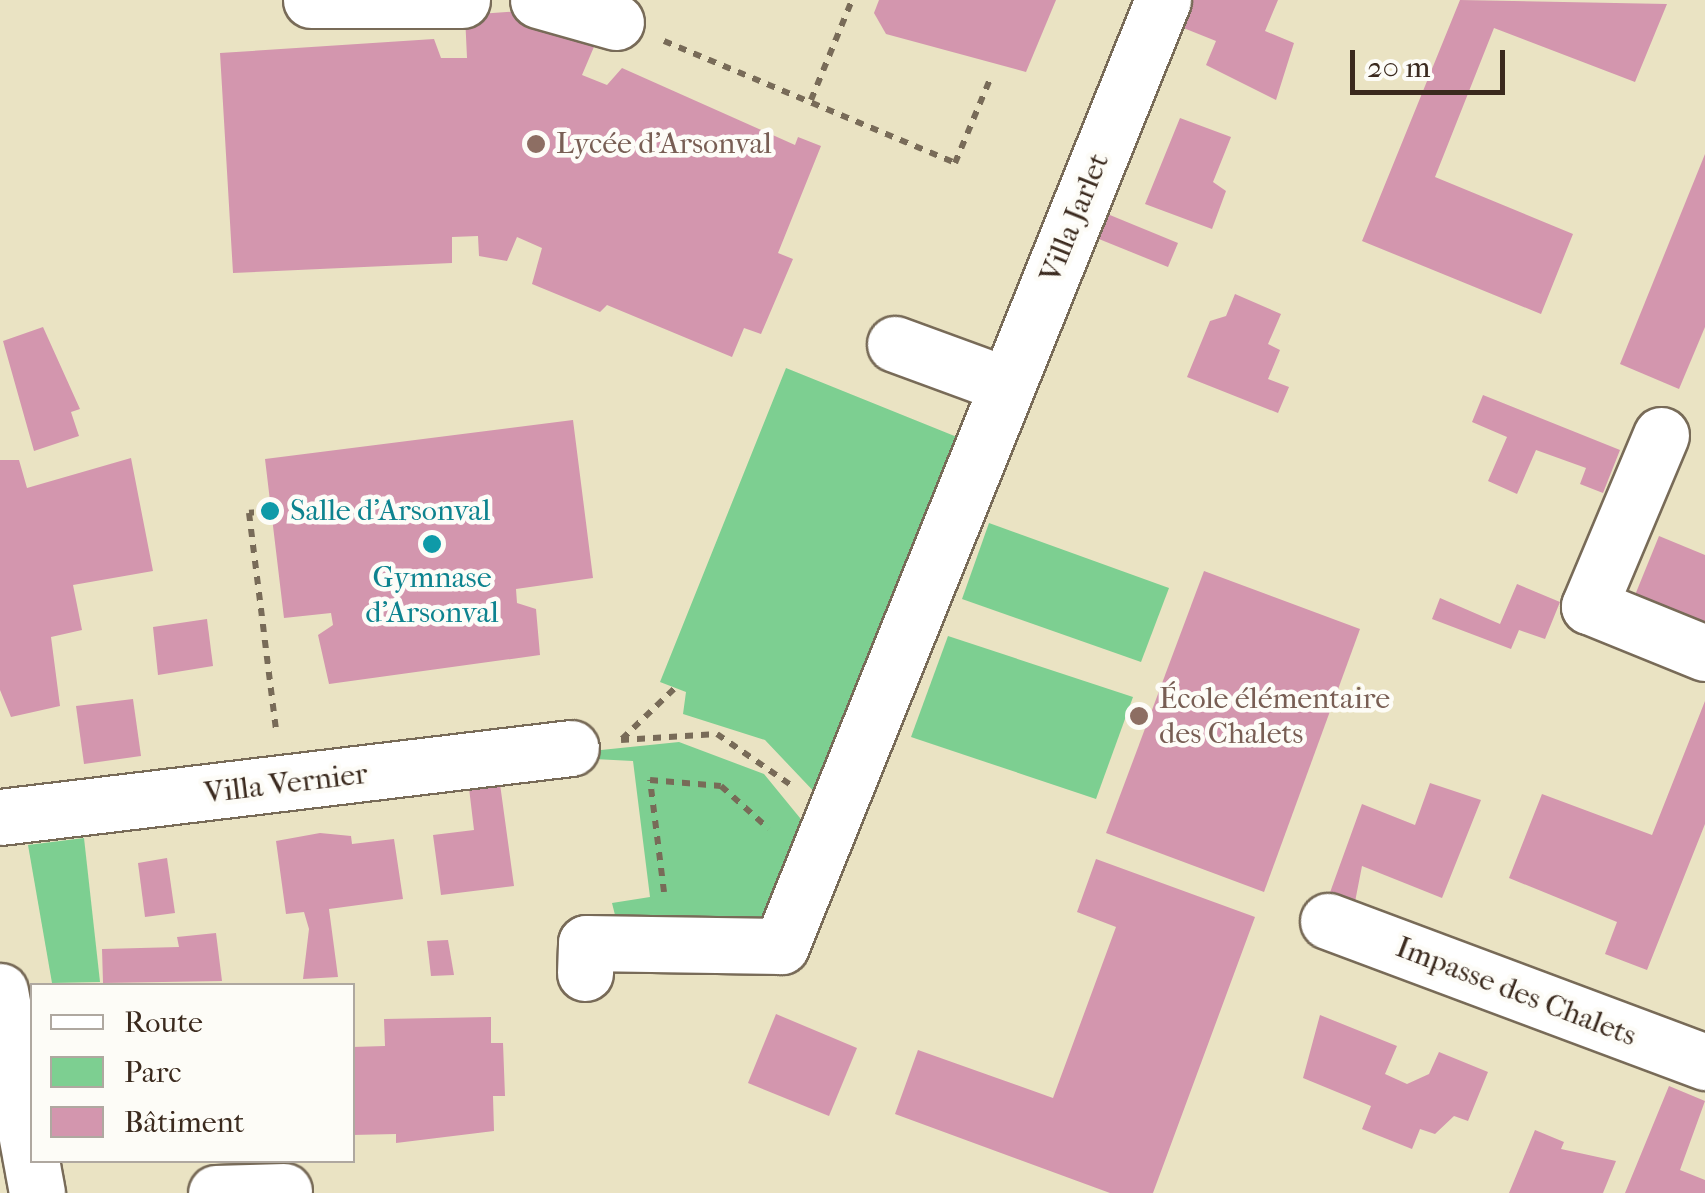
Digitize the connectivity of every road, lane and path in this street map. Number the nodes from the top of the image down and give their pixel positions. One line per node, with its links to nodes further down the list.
1 (311, 0): 2 (street)
2 (462, 0)
3 (538, 0): 6 (street)
4 (852, 0): 8 (path)
5 (1163, 0): 10 (street, Villa Jarlet)
6 (616, 26): 8 (path)
7 (991, 77): 8 (path)
8 (810, 100)
9 (896, 344): 10 (street)
10 (1007, 385): 18 (street, Villa Jarlet)
11 (1661, 435): 13 (street)
12 (270, 510): 16 (path)
13 (1705, 653)
14 (675, 688): 15 (path)
15 (596, 744): 16 (street, Villa Vernier); 18 (path)
16 (283, 786): 17 (street, Villa Vernier)
17 (0, 817)
18 (828, 830): 22 (street, Villa Jarlet)
19 (774, 847): 20 (path)
20 (672, 896)
21 (1328, 921): 24 (street, Impasse des Chalets)
22 (586, 958)
23 (0, 991): 25 (street)
24 (1705, 1062)
25 (30, 1150)
26 (32, 1163): 28 (street)
27 (284, 1192): 29 (street)
28 (38, 1193)
29 (216, 1193)

